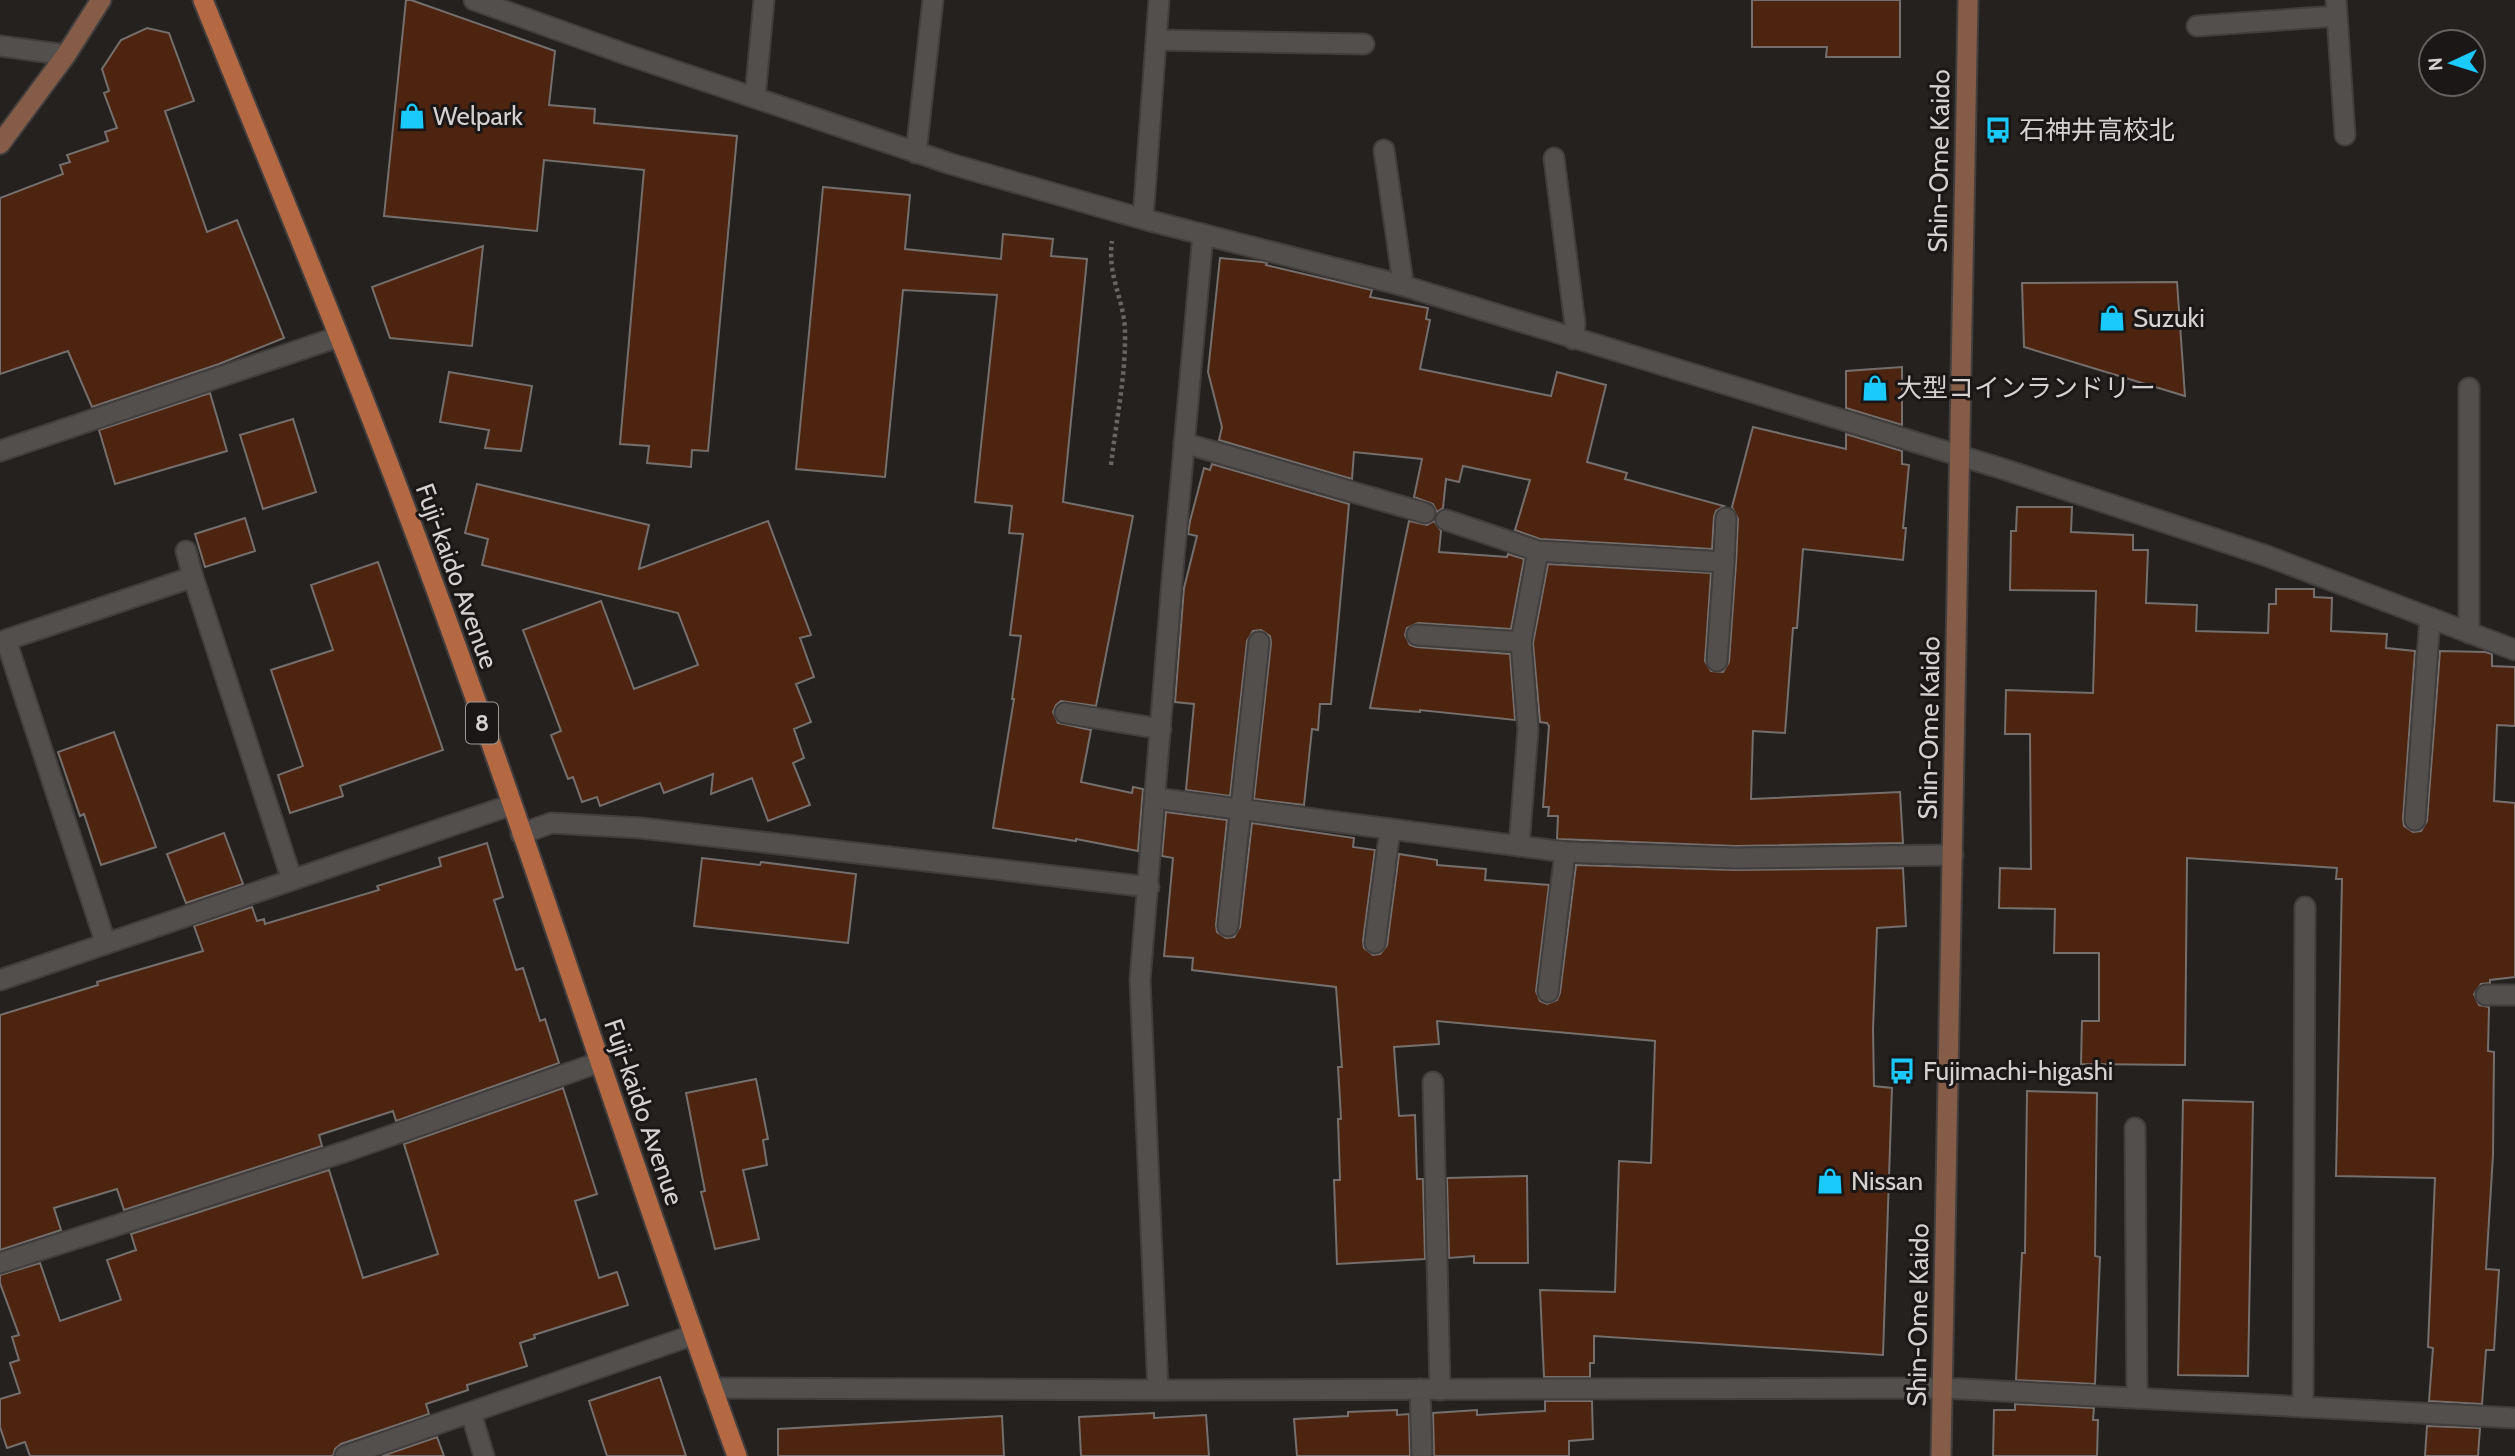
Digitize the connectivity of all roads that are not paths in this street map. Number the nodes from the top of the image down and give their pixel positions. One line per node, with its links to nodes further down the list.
1 (101, 0): 13 (main road)
2 (203, 0): 23 (main road, Fuji-kaido Avenue / 8)
3 (474, 0): 14 (street)
4 (764, 0): 14 (street)
5 (933, 0): 18 (street)
6 (1159, 0): 10 (street)
7 (1968, 0): 28 (main road, Shin-Ome Kaido)
8 (2337, 8): 9 (street); 15 (street)
9 (2197, 26)
10 (1157, 40): 11 (street); 20 (street)
11 (1364, 44)
12 (0, 46): 13 (street)
13 (66, 55): 16 (main road)
14 (755, 98): 18 (street)
15 (2346, 135)
16 (0, 144)
17 (1384, 150): 22 (street)
18 (916, 153): 20 (street)
19 (1554, 158): 24 (street)
20 (1143, 219): 21 (street)
21 (1203, 234): 22 (street); 26 (street)
22 (1401, 285): 24 (street)
23 (338, 337): 27 (street); 46 (main road, Fuji-kaido Avenue / 8)
24 (1573, 339): 28 (street)
25 (2469, 387): 37 (street)
26 (1184, 443): 29 (street); 44 (street)
27 (0, 451)
28 (1959, 456): 36 (street); 53 (main road, Shin-Ome Kaido)
29 (1425, 513)
30 (1726, 519): 34 (street)
31 (1446, 520): 33 (street)
32 (186, 551): 35 (street)
33 (1538, 551): 34 (street); 40 (street)
34 (1724, 562): 42 (street)
35 (193, 577): 54 (street); 59 (street)
36 (2430, 618): 37 (street); 48 (street)
37 (2469, 633): 41 (street)
38 (1418, 635): 40 (street)
39 (1259, 642): 47 (street)
40 (1521, 642): 51 (street)
41 (2515, 650)
42 (1717, 661)
43 (1065, 713): 44 (street)
44 (1161, 729): 45 (street)
45 (1155, 798): 47 (street); 55 (street)
46 (511, 805): 50 (main road, Fuji-kaido Avenue / 8); 54 (street)
47 (1241, 810): 49 (street); 57 (street)
48 (2415, 820)
49 (1390, 829): 51 (street); 58 (street)
50 (521, 834): 55 (street); 64 (main road, Fuji-kaido Avenue / 8)
51 (1519, 846): 52 (street)
52 (1565, 852): 53 (street); 61 (street)
53 (1954, 855): 70 (main road, Shin-Ome Kaido)
54 (292, 880): 59 (street)
55 (1149, 887): 72 (street)
56 (2305, 907): 75 (street)
57 (1228, 926)
58 (1375, 943)
59 (106, 944): 60 (street)
60 (0, 980)
61 (1548, 992)
62 (2486, 995): 63 (street)
63 (2515, 995)
64 (600, 1062): 67 (street); 68 (main road, Fuji-kaido Avenue / 8)
65 (1433, 1082): 73 (street)
66 (2135, 1128): 74 (street)
67 (0, 1264)
68 (693, 1335): 69 (main road, Fuji-kaido Avenue / 8); 76 (street)
69 (712, 1388): 72 (street); 80 (main road, Fuji-kaido Avenue / 8)
70 (1943, 1388): 73 (street); 74 (street); 82 (main road, Shin-Ome Kaido)
71 (1420, 1389): 72 (street); 73 (street); 81 (street)
72 (1158, 1390)
73 (1440, 1390)
74 (2137, 1398): 75 (street)
75 (2303, 1407): 77 (street)
76 (471, 1413): 78 (street); 79 (street)
77 (2515, 1418)
78 (345, 1456)
79 (484, 1456)
80 (737, 1456)
81 (1422, 1456)
82 (1941, 1456)

